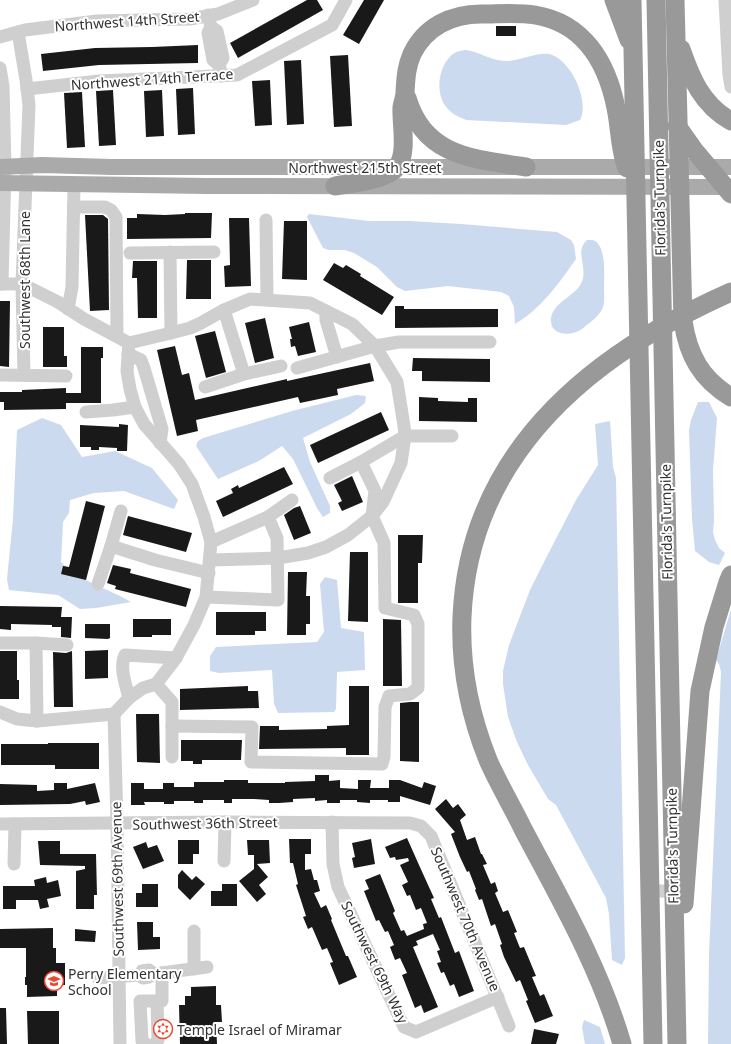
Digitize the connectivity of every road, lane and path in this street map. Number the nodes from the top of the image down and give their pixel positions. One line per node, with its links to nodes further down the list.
1 (253, 0): 8 (street, Northwest 14th Street)
2 (614, 0): 29 (highway)
3 (632, 0): 28 (highway, Florida's Turnpike)
4 (656, 0): 95 (highway, Florida's Turnpike)
5 (675, 0): 10 (highway)
6 (725, 0): 14 (street)
7 (340, 3): 13 (street, Northwest 214th Terrace)
8 (210, 21): 9 (street, Northwest 14th Street); 13 (street)
9 (18, 32): 11 (street, Northwest 14th Street); 15 (street, Southwest 68th Lane)
10 (675, 35): 17 (highway); 55 (highway)
11 (0, 37)
12 (0, 68): 19 (street, Southwest 68th Lane)
13 (221, 71): 15 (street, Northwest 214th Terrace)
14 (731, 87)
15 (27, 89): 18 (street, Southwest 68th Lane)
16 (405, 93): 20 (highway); 21 (highway); 28 (highway)
17 (731, 121)
18 (26, 166): 19 (main road, Northwest 215th Street); 20 (main road, Northwest 215th Street); 24 (street, Southwest 68th Lane)
19 (3, 167): 23 (street, Southwest 68th Lane)
20 (397, 167): 21 (main road, Northwest 215th Street); 26 (highway)
21 (526, 167): 22 (main road, Northwest 215th Street)
22 (731, 167)
23 (3, 183): 24 (main road, Northwest 215th Street); 35 (street, Southwest 68th Lane)
24 (25, 184): 25 (main road, Northwest 215th Street); 36 (street, Southwest 68th Lane)
25 (74, 185): 26 (main road, Northwest 215th Street); 30 (street)
26 (335, 186): 27 (main road, Northwest 215th Street)
27 (731, 187)
28 (636, 189): 94 (highway, Florida's Turnpike)
29 (731, 194)
30 (74, 207): 39 (street); 43 (street)
31 (266, 220): 38 (street)
32 (170, 252): 33 (street); 34 (street); 42 (street)
33 (214, 252)
34 (130, 253)
35 (1, 284): 36 (street)
36 (22, 284): 39 (street); 52 (street, Southwest 68th Lane)
37 (731, 292): 107 (highway)
38 (267, 300): 40 (street); 41 (street)
39 (68, 309): 43 (street)
40 (224, 310): 42 (street); 50 (street)
41 (326, 311): 45 (street); 47 (street)
42 (171, 334): 46 (street)
43 (117, 336): 46 (street)
44 (490, 342): 45 (street)
45 (375, 346): 47 (street); 58 (street)
46 (129, 348): 56 (street); 60 (street)
47 (337, 357): 49 (street)
48 (281, 366): 50 (street)
49 (297, 368)
50 (244, 374): 54 (street)
51 (0, 375): 52 (street)
52 (24, 375): 53 (street)
53 (66, 376)
54 (205, 387)
55 (731, 397)
56 (135, 407): 57 (street); 60 (street)
57 (86, 412)
58 (405, 436): 59 (street); 61 (street); 65 (street)
59 (452, 436)
60 (160, 443): 67 (street)
61 (361, 462): 62 (street); 65 (street)
62 (330, 478)
63 (292, 500): 66 (street)
64 (121, 511): 68 (street)
65 (372, 516): 69 (street); 84 (street)
66 (268, 517): 67 (street); 69 (street)
67 (211, 542): 70 (street)
68 (111, 546): 71 (street); 73 (street)
69 (278, 558): 70 (street); 74 (street)
70 (210, 560): 71 (street)
71 (209, 574): 74 (street)
72 (731, 576): 100 (highway)
73 (98, 584)
74 (206, 596): 78 (street)
75 (0, 643): 76 (street)
76 (36, 643): 77 (street); 83 (street)
77 (67, 645)
78 (176, 658): 79 (street); 80 (street)
79 (156, 684): 80 (street); 84 (street)
80 (129, 698): 82 (street)
81 (0, 712): 83 (street)
82 (114, 714): 83 (street); 91 (street, Southwest 69th Avenue)
83 (37, 721)
84 (172, 726): 85 (street)
85 (172, 757)
86 (225, 822): 87 (street, Southwest 36th Street); 91 (street, Southwest 36th Street); 92 (street)
87 (332, 822): 88 (street, Southwest 36th Street); 101 (street, Southwest 69th Way)
88 (410, 823): 101 (street, Southwest 70th Avenue)
89 (0, 824): 90 (street, Southwest 36th Street)
90 (14, 824): 91 (street, Southwest 36th Street); 93 (street)
91 (117, 824): 98 (street, Southwest 69th Avenue)
92 (224, 861)
93 (14, 864)
94 (650, 891): 95 (street); 108 (highway, Florida's Turnpike)
95 (673, 891): 100 (highway, Florida's Turnpike)
96 (194, 931): 97 (street)
97 (158, 973): 98 (street); 102 (street)
98 (119, 977): 99 (street); 104 (street, Southwest 69th Avenue)
99 (98, 978)
100 (676, 995): 109 (highway, Florida's Turnpike)
101 (498, 997): 103 (street, Southwest 70th Avenue)
102 (157, 1001): 105 (street); 106 (street)
103 (509, 1026)
104 (120, 1044)
105 (146, 1044)
106 (154, 1044)
107 (622, 1044)
108 (653, 1044)
109 (677, 1044)

